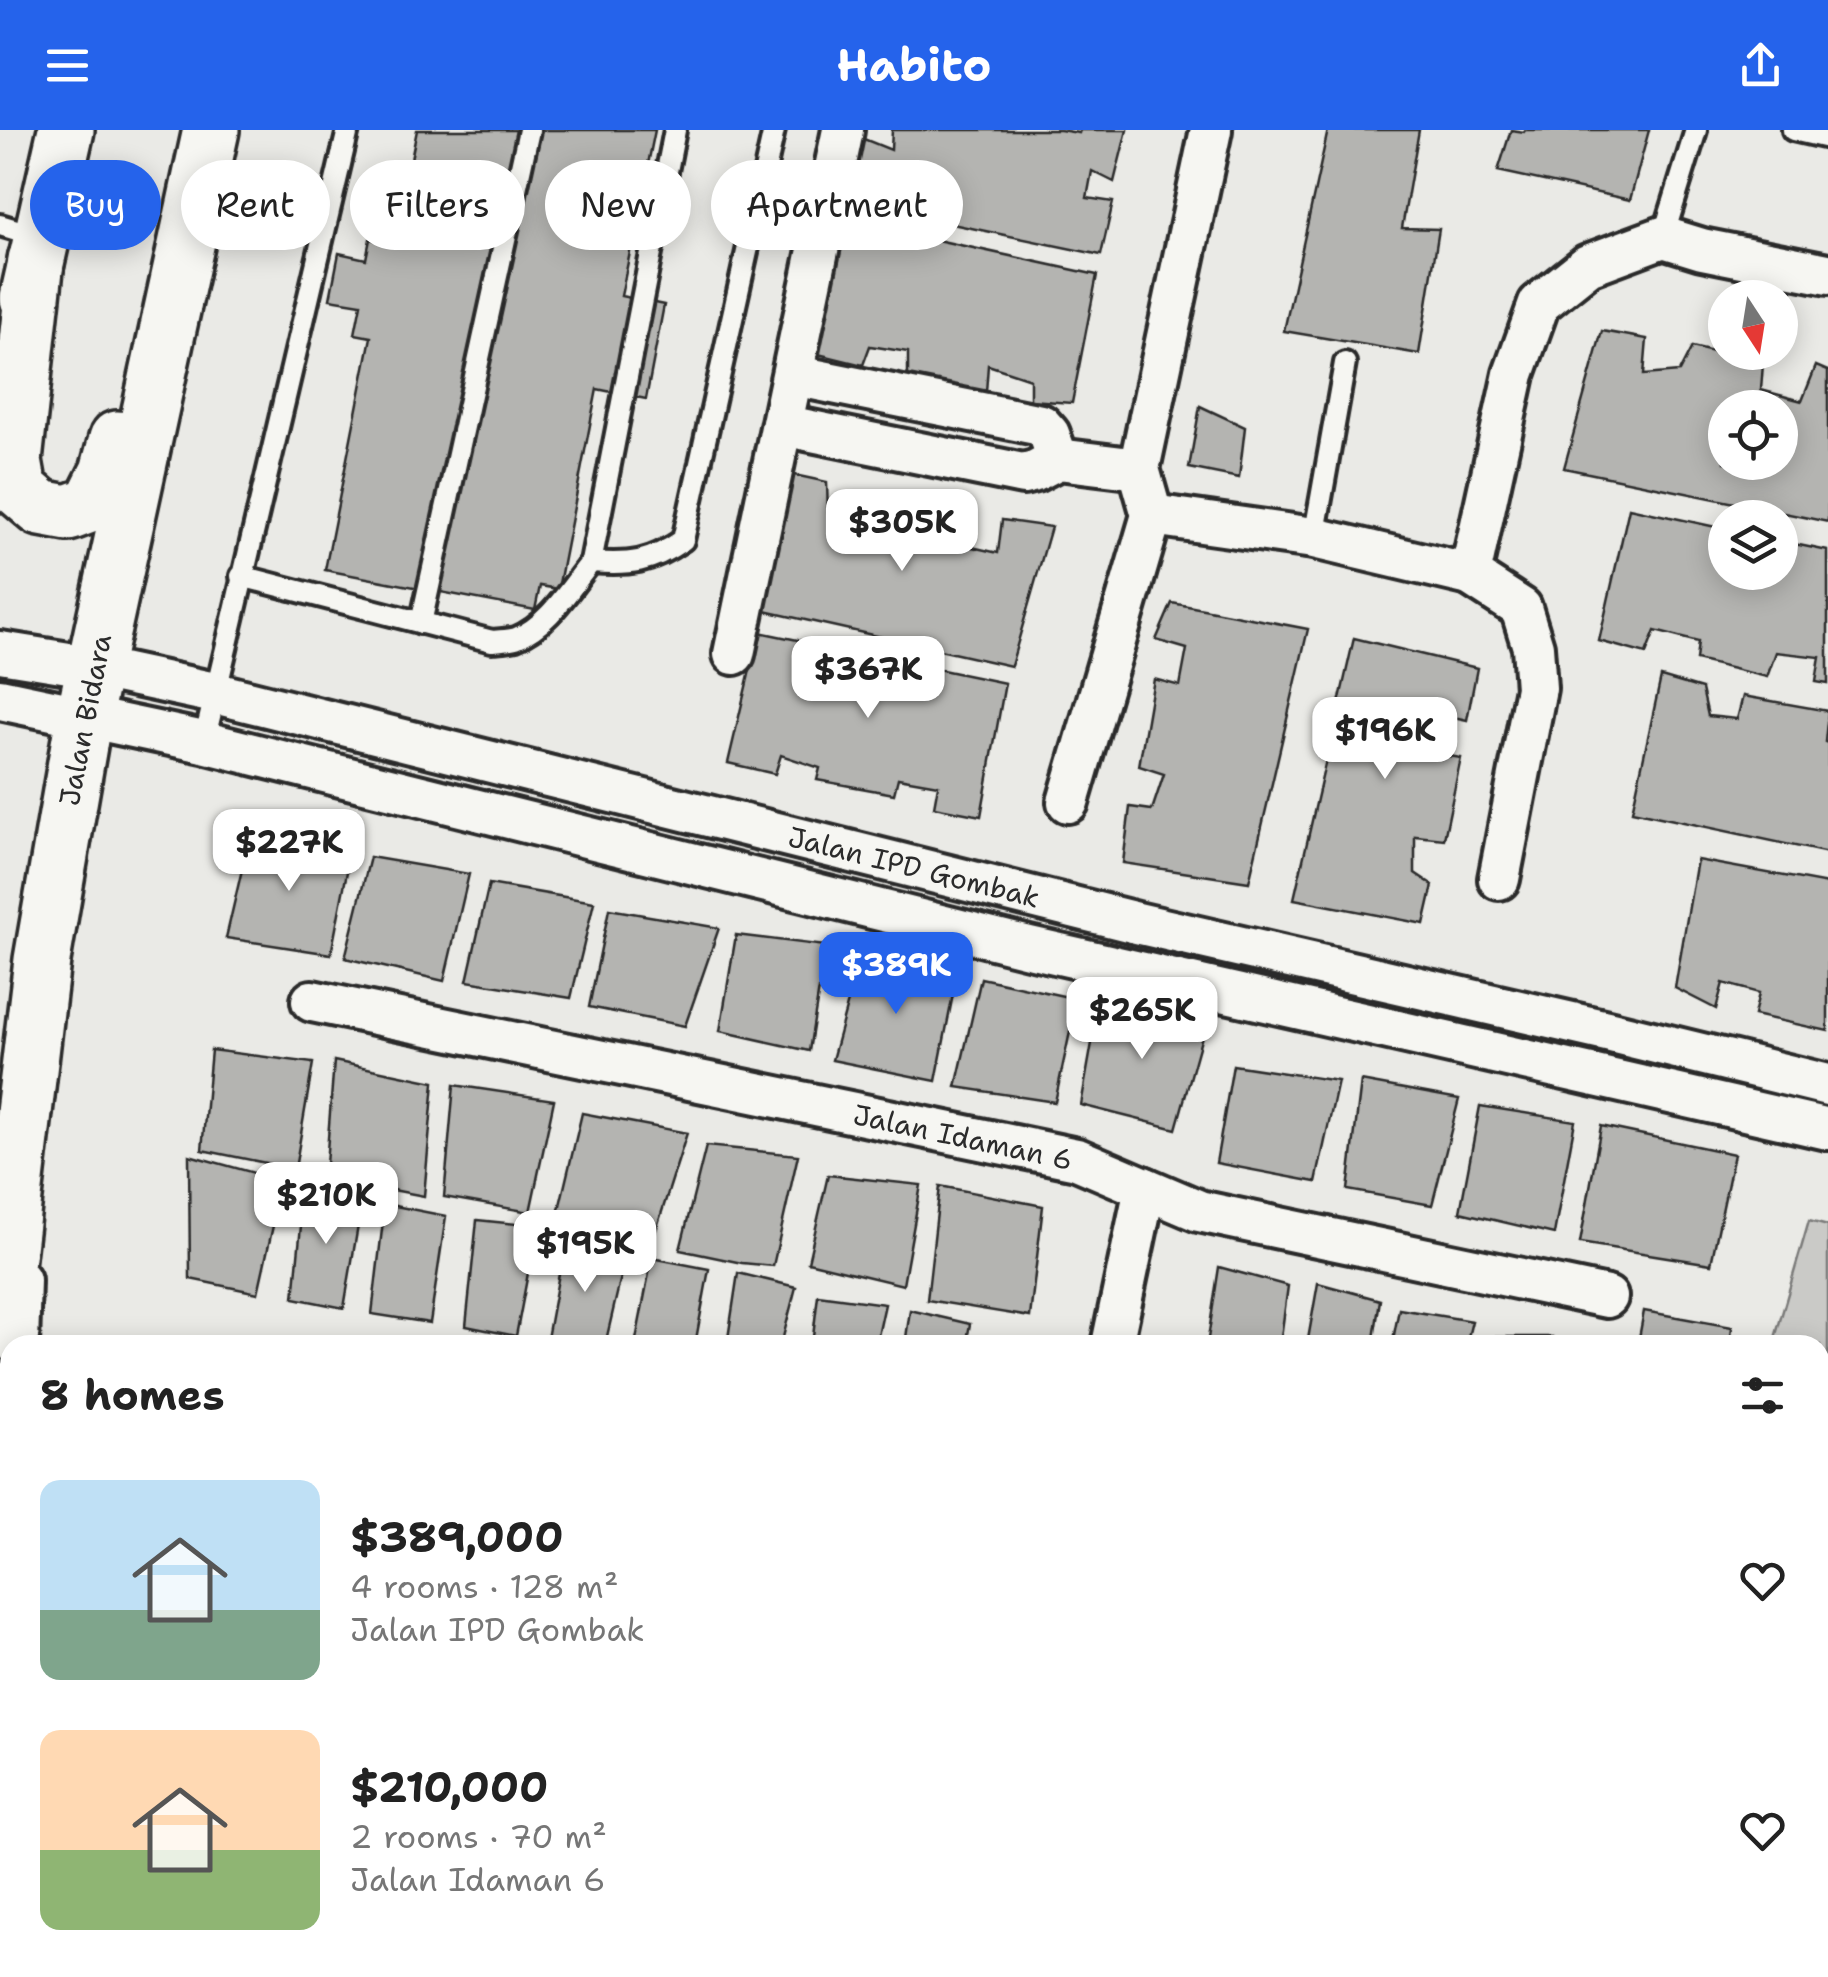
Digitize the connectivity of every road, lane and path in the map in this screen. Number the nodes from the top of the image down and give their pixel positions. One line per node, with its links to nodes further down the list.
1 (66, 130): 14 (main road)
2 (211, 130): 12 (main road, Jalan Bidara)
3 (348, 130): 28 (lane)
4 (529, 130): 29 (lane)
5 (675, 130): 26 (lane)
6 (774, 130): 26 (lane)
7 (843, 130): 19 (street)
8 (1211, 130): 23 (street)
9 (1696, 130): 13 (lane)
10 (1793, 130): 11 (lane)
11 (1828, 138)
12 (205, 160)
13 (1663, 237): 17 (street); 27 (street)
14 (26, 241): 15 (main road); 21 (main road)
15 (182, 250)
16 (185, 250): 32 (main road, Jalan Bidara)
17 (1828, 274)
18 (1345, 363): 25 (lane)
19 (793, 374): 20 (street); 22 (street)
20 (782, 426): 22 (street); 31 (street)
21 (0, 441)
22 (1058, 458): 23 (street)
23 (1139, 470): 24 (street)
24 (1152, 514): 25 (street); 36 (street)
25 (1314, 538): 27 (street)
26 (591, 562): 29 (lane)
27 (1470, 575): 37 (street)
28 (241, 576): 29 (lane); 33 (lane)
29 (421, 623)
30 (0, 652): 32 (street, Jalan IPD Gombak)
31 (734, 654)
32 (89, 692): 33 (street, Jalan IPD Gombak); 34 (street, Jalan IPD Gombak); 35 (street, Jalan IPD Gombak); 42 (main road, Jalan Bidara)
33 (215, 694): 35 (lane); 39 (street, Jalan IPD Gombak)
34 (0, 699)
35 (204, 742): 41 (street, Jalan IPD Gombak)
36 (1068, 802)
37 (1499, 879)
38 (312, 1001): 44 (street, Jalan Idaman 6)
39 (1700, 1054): 40 (street, Jalan IPD Gombak); 41 (street)
40 (1828, 1085)
41 (1688, 1098): 43 (street, Jalan IPD Gombak)
42 (26, 1102): 46 (main road, Jalan Bidara); 47 (street)
43 (1828, 1129)
44 (1145, 1188): 45 (street, Jalan Idaman 6); 48 (street)
45 (1607, 1297)
46 (0, 1316)
47 (18, 1335)
48 (1114, 1335)

